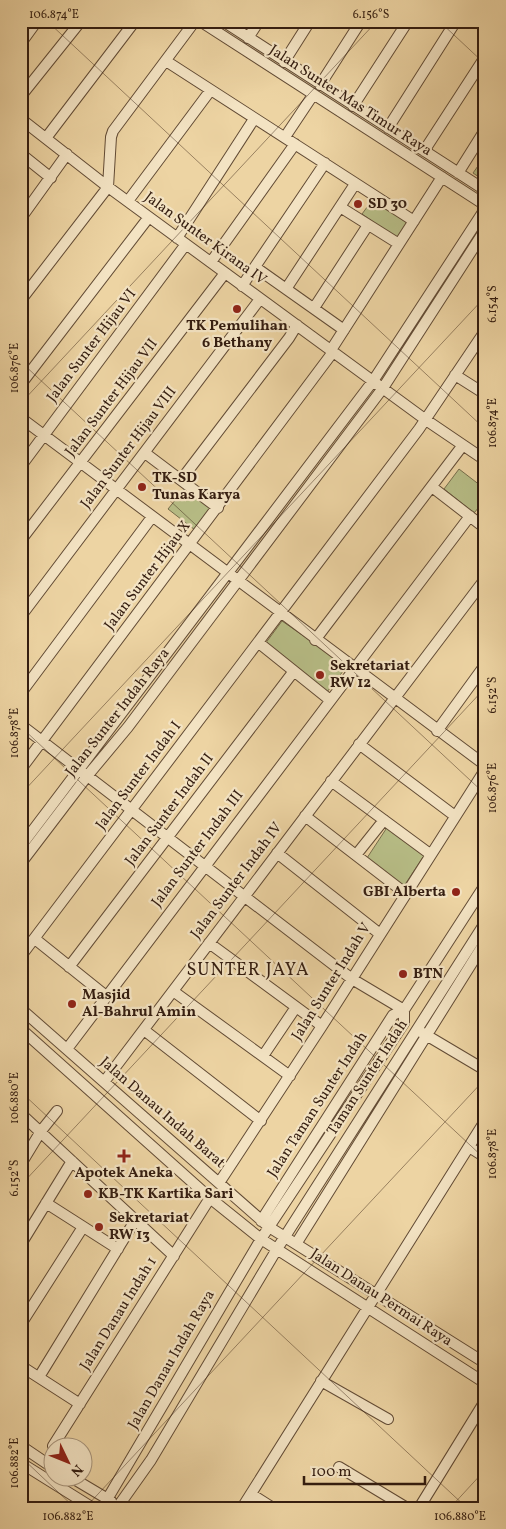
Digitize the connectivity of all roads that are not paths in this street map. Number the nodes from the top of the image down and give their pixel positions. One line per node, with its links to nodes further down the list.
1 (37, 21): 15 (street)
2 (81, 21): 22 (street)
3 (135, 21): 29 (street)
4 (195, 21): 17 (street)
5 (200, 21): 21 (street, Jalan Sunter Mas Timur Raya)
6 (223, 21): 14 (street, Jalan Sunter Mas Timur Raya)
7 (259, 21): 14 (street)
8 (310, 21): 18 (street)
9 (361, 21): 19 (street)
10 (408, 21): 23 (street)
11 (456, 21): 26 (street)
12 (479, 21): 13 (street)
13 (485, 25)
14 (248, 38): 18 (street, Jalan Sunter Mas Timur Raya)
15 (21, 42)
16 (485, 57): 31 (street)
17 (166, 61): 20 (street); 39 (street)
18 (284, 62): 19 (street, Jalan Sunter Mas Timur Raya)
19 (320, 85): 23 (street, Jalan Sunter Mas Timur Raya)
20 (210, 91): 25 (street); 41 (street)
21 (313, 95): 28 (street); 36 (street, Jalan Sunter Mas Timur Raya)
22 (21, 96)
23 (353, 106): 26 (street, Jalan Sunter Mas Timur Raya)
24 (21, 119): 29 (street, Jalan Sunter Kirana IV)
25 (254, 119): 28 (street); 50 (street, Jalan Sunter Hijau VI)
26 (388, 128): 31 (street, Jalan Sunter Mas Timur Raya)
27 (485, 130): 35 (street)
28 (285, 137): 30 (street)
29 (46, 138): 32 (street, Jalan Sunter Kirana IV)
30 (295, 144): 34 (street); 52 (street)
31 (424, 151): 35 (street, Jalan Sunter Mas Timur Raya)
32 (68, 154): 37 (street); 39 (street, Jalan Sunter Kirana IV)
33 (22, 157): 37 (street)
34 (324, 164): 38 (street); 53 (street)
35 (458, 173): 40 (street, Jalan Sunter Mas Timur Raya)
36 (442, 177): 42 (street, Jalan Sunter Mas Timur Raya); 47 (street, Jalan Sunter Hijau X)
37 (52, 178): 46 (street)
38 (355, 184): 43 (street); 47 (street)
39 (106, 190): 41 (street, Jalan Sunter Kirana IV); 58 (street)
40 (485, 190)
41 (128, 201): 45 (street, Jalan Sunter Kirana IV)
42 (485, 205)
43 (340, 207): 48 (street); 56 (street)
44 (485, 209): 65 (street, Jalan Sunter Indah Raya)
45 (149, 217): 50 (street, Jalan Sunter Kirana IV); 66 (street)
46 (21, 218)
47 (414, 221): 51 (street, Jalan Sunter Hijau X)
48 (368, 225): 51 (street); 59 (street)
49 (485, 230): 67 (street, Jalan Sunter Indah Raya)
50 (182, 241): 52 (street, Jalan Sunter Kirana IV); 71 (street, Jalan Sunter Hijau VI)
51 (399, 244): 61 (street, Jalan Sunter Hijau X)
52 (211, 262): 54 (street, Jalan Sunter Kirana IV)
53 (255, 267): 55 (street); 56 (street)
54 (225, 273): 55 (street, Jalan Sunter Kirana IV); 75 (street, Jalan Sunter Hijau VII)
55 (242, 286): 57 (street, Jalan Sunter Kirana IV)
56 (286, 289): 59 (street)
57 (260, 299): 60 (street, Jalan Sunter Kirana IV); 73 (street, Jalan Sunter Hijau VIII)
58 (21, 300)
59 (314, 308): 61 (street)
60 (297, 326): 63 (street, Jalan Sunter Kirana IV); 77 (street)
61 (344, 330): 63 (street, Jalan Sunter Hijau X)
62 (484, 334): 64 (street, Jalan Sunter Indah I)
63 (332, 351): 65 (street, Jalan Sunter Kirana IV); 80 (street, Jalan Sunter Hijau X)
64 (455, 375): 68 (street); 70 (street, Jalan Sunter Indah I)
65 (373, 381): 67 (street); 86 (street, Jalan Sunter Indah Raya)
66 (21, 384)
67 (383, 388): 70 (street); 88 (street, Jalan Sunter Indah Raya)
68 (485, 394)
69 (21, 418): 71 (street)
70 (426, 420): 72 (street); 89 (street, Jalan Sunter Indah I)
71 (44, 436): 75 (street); 76 (street, Jalan Sunter Hijau VI)
72 (463, 445): 74 (street); 78 (street)
73 (145, 453): 77 (street); 79 (street, Jalan Sunter Hijau VIII)
74 (485, 460)
75 (82, 464): 79 (street); 84 (street, Jalan Sunter Hijau VII)
76 (21, 466)
77 (181, 480): 80 (street)
78 (432, 487): 81 (street); 91 (street)
79 (116, 490): 82 (street); 90 (street, Jalan Sunter Hijau VIII)
80 (218, 508): 85 (street, Jalan Sunter Hijau X)
81 (470, 516): 83 (street); 94 (street, Jalan Sunter Indah III)
82 (152, 517): 85 (street); 96 (street)
83 (485, 528)
84 (21, 540)
85 (190, 546): 86 (street); 101 (street, Jalan Sunter Hijau X)
86 (228, 574): 88 (street); 106 (street, Jalan Sunter Indah Raya)
87 (485, 579): 97 (street, Jalan Sunter Indah IV)
88 (238, 582): 89 (street); 106 (street, Jalan Sunter Indah Raya)
89 (281, 614): 91 (street); 92 (street, Jalan Sunter Indah I)
90 (21, 616)
91 (315, 640): 94 (street)
92 (259, 643): 95 (street); 108 (street, Jalan Sunter Indah I)
93 (485, 666): 100 (street)
94 (353, 668): 97 (street); 98 (street, Jalan Sunter Indah III)
95 (294, 671): 98 (street); 112 (street, Jalan Sunter Indah II)
96 (21, 693)
97 (393, 699): 100 (street); 102 (street, Jalan Sunter Indah IV)
98 (330, 700): 118 (street, Jalan Sunter Indah III)
99 (21, 725): 101 (street)
100 (437, 731): 103 (street)
101 (43, 741): 104 (street, Jalan Sunter Hijau X); 106 (street)
102 (359, 744): 107 (street, Jalan Sunter Indah IV); 110 (street)
103 (485, 766)
104 (21, 769)
105 (485, 770): 110 (street, Jalan Sunter Indah V)
106 (84, 772): 108 (street); 113 (street, Jalan Sunter Indah Raya); 117 (street, Jalan Sunter Indah Raya)
107 (331, 781): 109 (street, Jalan Sunter Indah IV); 111 (street)
108 (133, 809): 112 (street); 124 (street, Jalan Sunter Indah I)
109 (305, 816): 114 (street, Jalan Sunter Indah IV); 116 (street)
110 (455, 816): 115 (street, Jalan Sunter Indah V)
111 (384, 820): 115 (street); 116 (street)
112 (169, 837): 118 (street); 128 (street, Jalan Sunter Indah II)
113 (21, 846)
114 (277, 853): 121 (street, Jalan Sunter Indah IV); 123 (street)
115 (430, 854): 120 (street, Jalan Sunter Indah V)
116 (356, 855): 120 (street)
117 (21, 862)
118 (204, 865): 121 (street); 131 (street, Jalan Sunter Indah III)
119 (485, 885): 134 (street, Jalan Taman Sunter Indah)
120 (405, 893): 123 (street, Jalan Sunter Indah V)
121 (244, 896): 126 (street, Jalan Sunter Indah IV); 129 (street)
122 (485, 923): 138 (street, Taman Sunter Indah)
123 (380, 934): 129 (street, Jalan Sunter Indah V)
124 (35, 939): 127 (street, Jalan Sunter Indah I); 128 (street)
125 (485, 942): 139 (street)
126 (209, 943): 130 (street, Jalan Sunter Indah IV); 132 (street)
127 (21, 956)
128 (69, 967): 131 (street)
129 (352, 979): 134 (street); 135 (street, Jalan Sunter Indah V)
130 (173, 991): 137 (street, Jalan Sunter Indah IV); 141 (street)
131 (106, 996): 140 (street, Jalan Sunter Indah III)
132 (296, 1007): 135 (street); 141 (street)
133 (21, 1009): 140 (street, Jalan Danau Indah Barat)
134 (404, 1010): 147 (street, Jalan Taman Sunter Indah); 150 (street, Jalan Taman Sunter Indah)
135 (322, 1026): 143 (street, Jalan Sunter Indah V)
136 (21, 1029): 157 (street, Jalan Danau Indah Barat)
137 (144, 1030): 144 (street, Jalan Sunter Indah IV); 148 (street)
138 (417, 1030): 139 (street); 162 (street, Taman Sunter Indah)
139 (427, 1035): 142 (street); 165 (street)
140 (67, 1048): 144 (street, Jalan Danau Indah Barat)
141 (263, 1056): 143 (street)
142 (485, 1070)
143 (290, 1076): 148 (street, Jalan Sunter Indah V)
144 (104, 1082): 156 (street, Jalan Danau Indah Barat)
145 (57, 1112): 151 (street)
146 (21, 1114): 151 (street)
147 (328, 1117): 150 (street); 160 (street, Jalan Taman Sunter Indah)
148 (261, 1121): 156 (street, Jalan Sunter Indah V)
149 (485, 1121): 152 (street)
150 (338, 1123): 160 (street, Jalan Taman Sunter Indah)
151 (42, 1131): 154 (street); 155 (street)
152 (469, 1147): 153 (street); 169 (street)
153 (485, 1157)
154 (72, 1161): 158 (street); 159 (street)
155 (21, 1164)
156 (219, 1183): 160 (street, Jalan Danau Indah Barat)
157 (210, 1198): 163 (street, Jalan Danau Indah Barat); 168 (street, Jalan Danau Indah 1)
158 (46, 1203): 161 (street); 164 (street)
159 (136, 1219): 167 (street); 168 (street)
160 (267, 1226): 162 (street, Jalan Danau Indah Barat); 163 (street, Jalan Danau Indah Raya)
161 (83, 1227): 167 (street); 171 (street)
162 (283, 1237): 165 (street, Jalan Danau Permai Raya); 166 (street, Taman Sunter Indah)
163 (262, 1240): 166 (street, Jalan Danau Permai Raya); 182 (street, Jalan Danau Indah Raya)
164 (21, 1244)
165 (296, 1244): 169 (street, Jalan Danau Permai Raya)
166 (275, 1248): 170 (street, Jalan Danau Permai Raya); 184 (street)
167 (118, 1249): 174 (street)
168 (174, 1256): 178 (street, Jalan Danau Indah 1)
169 (375, 1296): 170 (street); 172 (street, Jalan Danau Permai Raya)
170 (368, 1307): 175 (street); 176 (street, Jalan Danau Permai Raya)
171 (21, 1324)
172 (485, 1363)
173 (21, 1366): 174 (street)
174 (39, 1378): 178 (street)
175 (321, 1381): 179 (street); 188 (street)
176 (485, 1383)
177 (485, 1401): 195 (street)
178 (80, 1404): 180 (street, Jalan Danau Indah 1)
179 (388, 1419)
180 (60, 1436)
181 (21, 1446): 183 (street)
182 (137, 1450): 184 (street); 189 (street, Jalan Danau Indah Raya)
183 (42, 1460)
184 (151, 1460): 190 (street)
185 (21, 1463): 191 (street)
186 (340, 1467): 194 (street)
187 (82, 1486): 189 (street)
188 (250, 1494): 192 (street); 193 (street)
189 (104, 1504): 190 (street)
190 (118, 1506)
191 (93, 1508)
192 (242, 1508)
193 (273, 1508)
194 (407, 1508)
195 (419, 1508)

